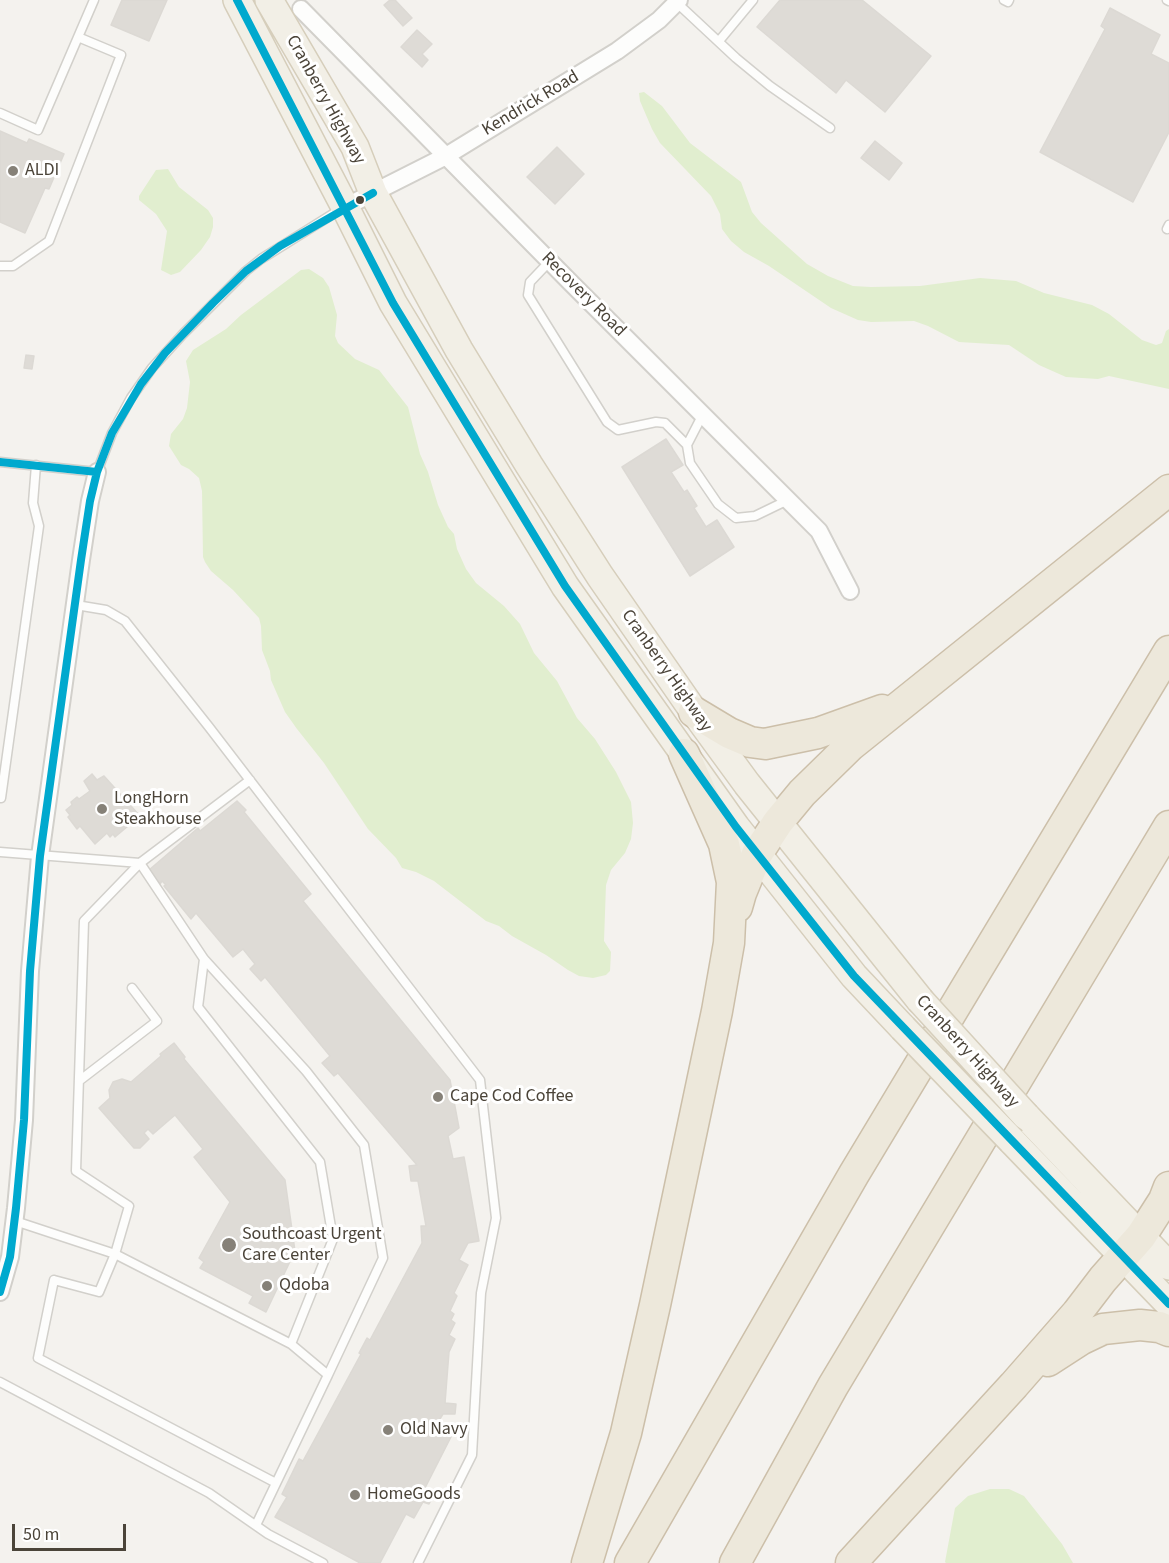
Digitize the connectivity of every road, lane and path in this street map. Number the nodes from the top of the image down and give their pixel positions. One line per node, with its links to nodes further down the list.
1 (94, 0): 9 (lane)
2 (237, 0): 15 (main road, Cranberry Highway)
3 (269, 0): 14 (main road, Cranberry Highway)
4 (753, 0): 10 (lane)
5 (1004, 0): 6 (lane)
6 (1009, 0)
7 (678, 1): 10 (lane); 13 (street, Kendrick Road)
8 (301, 9): 13 (street, Recovery Road)
9 (78, 37): 11 (lane); 17 (lane)
10 (719, 41): 12 (lane)
11 (0, 113)
12 (830, 128)
13 (446, 156): 14 (street, Kendrick Road); 16 (street, Recovery Road)
14 (373, 193): 15 (street, Kendrick Road); 29 (main road, Cranberry Highway)
15 (345, 207): 22 (lane); 30 (main road, Cranberry Highway)
16 (550, 261): 18 (street, Recovery Road); 19 (lane)
17 (0, 266)
18 (703, 414): 19 (lane); 24 (street, Recovery Road)
19 (687, 445): 24 (lane)
20 (0, 462): 21 (lane)
21 (36, 465): 22 (lane); 32 (lane)
22 (97, 472): 26 (street)
23 (1169, 490): 28 (highway)
24 (788, 500): 25 (street, Recovery Road)
25 (850, 591)
26 (76, 605): 31 (lane); 37 (street)
27 (1169, 651): 60 (highway)
28 (904, 702): 29 (highway); 33 (highway)
29 (694, 712): 33 (main road, Cranberry Highway)
30 (684, 754): 36 (main road, Cranberry Highway); 39 (highway)
31 (250, 780): 38 (lane); 58 (lane)
32 (1, 798)
33 (778, 822): 36 (highway); 45 (main road, Cranberry Highway, bridge)
34 (1169, 826): 61 (highway)
35 (0, 852): 37 (lane)
36 (757, 854): 39 (highway); 45 (main road, Cranberry Highway, bridge)
37 (40, 856): 38 (lane); 44 (street)
38 (140, 863): 40 (lane); 42 (lane)
39 (729, 943): 59 (highway)
40 (204, 959): 51 (lane); 52 (lane)
41 (132, 988): 42 (lane)
42 (79, 1081): 46 (lane)
43 (1169, 1187): 45 (highway)
44 (15, 1221): 46 (lane); 48 (street)
45 (1132, 1246): 47 (main road, Cranberry Highway); 49 (main road, Cranberry Highway); 54 (highway)
46 (115, 1254): 51 (lane); 55 (lane)
47 (1169, 1266)
48 (0, 1292)
49 (1169, 1304)
50 (1169, 1331): 54 (highway)
51 (291, 1344): 52 (lane)
52 (328, 1375): 55 (lane)
53 (0, 1382): 56 (lane)
54 (1014, 1385): 62 (highway)
55 (276, 1483): 56 (lane)
56 (256, 1525): 57 (lane)
57 (323, 1563)
58 (418, 1563)
59 (587, 1563)
60 (630, 1563)
61 (735, 1563)
62 (851, 1563)

